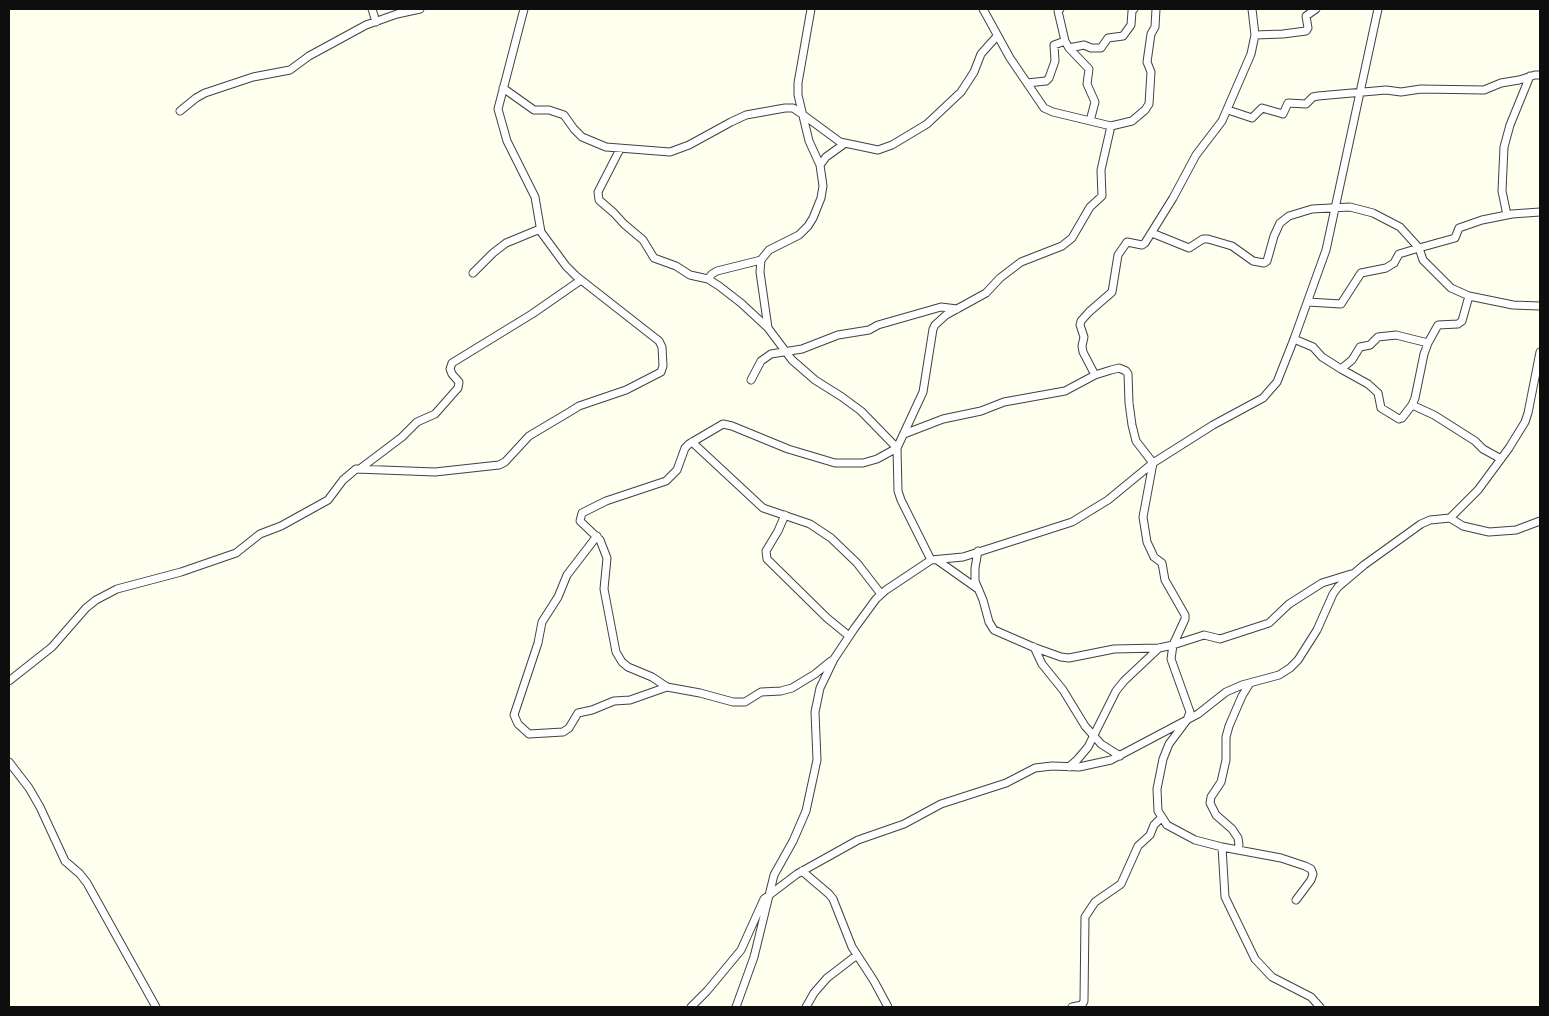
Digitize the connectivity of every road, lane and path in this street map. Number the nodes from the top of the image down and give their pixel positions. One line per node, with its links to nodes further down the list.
1 (372, 9): 12 (street)
2 (420, 9): 12 (street)
3 (524, 9): 19 (street)
4 (810, 9): 23 (street)
5 (983, 9): 14 (street)
6 (1058, 9): 15 (street)
7 (1156, 9): 25 (street)
8 (1252, 9): 13 (street)
9 (1316, 9): 13 (street)
10 (1378, 9): 20 (street)
11 (1132, 10): 15 (street)
12 (376, 22): 22 (street)
13 (1254, 35): 21 (street)
14 (997, 36): 18 (street); 26 (street)
15 (1067, 44): 18 (street); 24 (street)
16 (1530, 76): 17 (street); 20 (street); 31 (street)
17 (1540, 76)
18 (1027, 83): 24 (street)
19 (503, 88): 27 (street); 32 (street)
20 (1360, 92): 21 (street); 29 (street)
21 (1228, 110): 33 (street)
22 (180, 111)
23 (802, 114): 26 (street); 27 (street); 28 (street)
24 (1090, 120): 25 (street)
25 (1111, 126): 42 (street)
26 (844, 144): 28 (street)
27 (620, 149): 38 (street)
28 (820, 165): 35 (street)
29 (1335, 208): 33 (street); 34 (street); 40 (street)
30 (1540, 212): 31 (street)
31 (1507, 215): 34 (street)
32 (540, 229): 36 (street); 37 (street)
33 (1152, 233): 49 (street)
34 (1419, 248): 39 (street); 40 (street)
35 (761, 260): 38 (street); 43 (street)
36 (473, 273)
37 (581, 280): 57 (street); 57 (street)
38 (708, 280): 43 (street)
39 (1469, 296): 41 (street); 45 (street)
40 (1308, 302): 44 (street)
41 (1540, 306)
42 (958, 309): 46 (street); 52 (street)
43 (768, 328): 46 (street)
44 (1294, 339): 48 (street); 56 (street)
45 (1428, 343): 48 (street); 51 (street)
46 (784, 351): 50 (street); 54 (street)
47 (1540, 352): 55 (street)
48 (1341, 369): 51 (street)
49 (1096, 376): 52 (street); 56 (street)
50 (751, 380)
51 (1412, 405): 55 (street)
52 (904, 434): 54 (street)
53 (692, 442): 54 (street); 58 (street); 61 (street)
54 (897, 448): 63 (street)
55 (1501, 459): 59 (street)
56 (1153, 463): 62 (street); 68 (street)
57 (360, 468): 72 (street)
58 (785, 515): 66 (street); 67 (street)
59 (1450, 518): 60 (street); 64 (street)
60 (1540, 521)
61 (597, 536): 74 (street); 74 (street)
62 (978, 551): 63 (street); 65 (street)
63 (934, 560): 65 (street); 66 (street)
64 (1355, 572): 68 (street); 73 (street)
65 (978, 589): 69 (street)
66 (881, 594): 67 (street)
67 (849, 636): 71 (street)
68 (1173, 646): 70 (street); 75 (street)
69 (1034, 647): 70 (street); 76 (street)
70 (1159, 648): 76 (street)
71 (834, 659): 74 (street); 84 (street)
72 (9, 681)
73 (1250, 682): 75 (street); 82 (street)
74 (667, 687)
75 (1187, 720): 77 (street); 80 (street)
76 (1093, 736): 77 (street); 79 (street)
77 (1120, 756): 79 (street)
78 (9, 762): 87 (street)
79 (1069, 767): 83 (street)
80 (1161, 818): 81 (street); 92 (street)
81 (1222, 847): 82 (street); 93 (street)
82 (1237, 850): 85 (street)
83 (802, 871): 84 (street); 86 (street)
84 (768, 896): 88 (street); 89 (street)
85 (1296, 900)
86 (857, 955): 90 (street); 91 (street)
87 (156, 1007)
88 (691, 1007)
89 (736, 1007)
90 (806, 1007)
91 (888, 1007)
92 (1072, 1007)
93 (1320, 1007)

